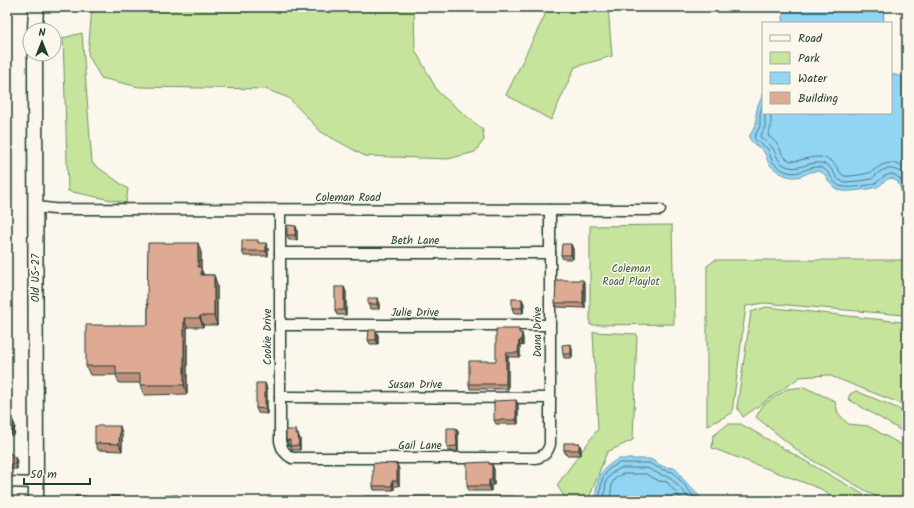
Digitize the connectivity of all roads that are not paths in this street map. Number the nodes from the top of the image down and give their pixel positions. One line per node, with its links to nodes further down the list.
1 (36, 7): 2 (main road)
2 (35, 22)
3 (35, 62): 4 (main road, Old US-27)
4 (36, 207): 5 (street, Coleman Road); 17 (main road, Old US-27)
5 (280, 210): 6 (street, Coleman Road); 8 (street, Cookie Drive)
6 (550, 210): 7 (street, Coleman Road); 9 (street, Dana Drive)
7 (660, 210)
8 (280, 253): 9 (street, Beth Lane); 10 (street, Cookie Drive)
9 (550, 253): 11 (street, Dana Drive)
10 (280, 325): 11 (street, Julie Drive); 12 (street, Cookie Drive)
11 (550, 325): 13 (street, Dana Drive)
12 (280, 397): 13 (street, Susan Drive); 15 (street, Cookie Drive)
13 (550, 398): 14 (street, Dana Drive)
14 (545, 453): 15 (street, Gail Lane)
15 (292, 458)
16 (7, 482): 17 (street)
17 (36, 483): 18 (main road, Old US-27)
18 (36, 501)

